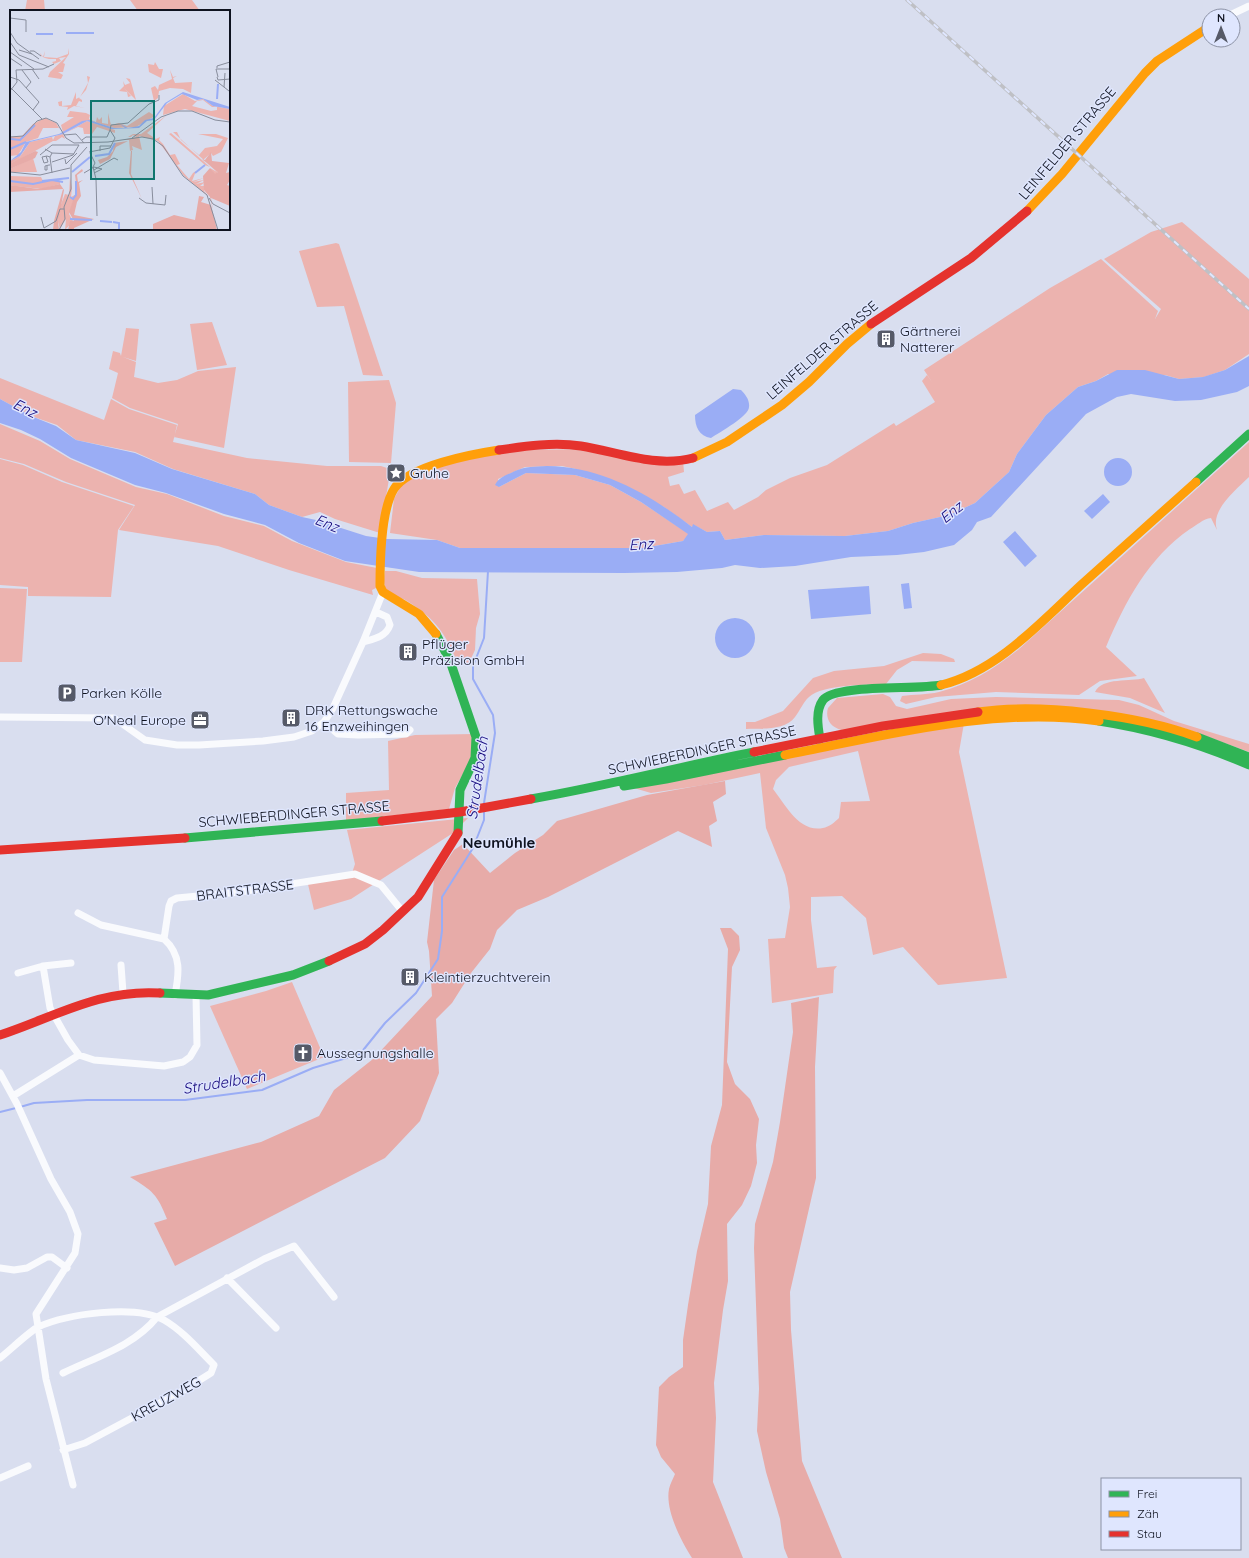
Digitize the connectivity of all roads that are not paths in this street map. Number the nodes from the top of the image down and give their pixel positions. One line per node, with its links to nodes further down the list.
1 (1201, 32): 3 (street, LEINFELDER STRASSE)
2 (1249, 434): 9 (street)
3 (382, 592): 4 (street); 13 (street)
4 (376, 612): 5 (street); 5 (street)
5 (363, 642): 7 (street)
6 (0, 717): 7 (street)
7 (324, 722): 8 (street)
8 (410, 730)
9 (820, 743): 10 (street, SCHWIEBERDINGER STRASSE); 11 (street); 12 (street, SCHWIEBERDINGER STRASSE); 12 (street, SCHWIEBERDINGER STRASSE)
10 (1249, 757)
11 (1249, 765)
12 (589, 789): 13 (street, SCHWIEBERDINGER STRASSE)
13 (460, 812): 14 (street, SCHWIEBERDINGER STRASSE); 15 (street)
14 (0, 850)
15 (403, 912): 17 (street, BRAITSTRASSE); 24 (street)
16 (78, 913): 17 (street)
17 (164, 939): 23 (street)
18 (71, 963): 20 (street)
19 (121, 965): 22 (street)
20 (43, 966): 21 (street); 25 (street)
21 (18, 973)
22 (123, 993): 23 (street); 25 (street)
23 (175, 995): 24 (street)
24 (196, 996): 27 (street)
25 (55, 1014): 26 (street); 27 (street)
26 (0, 1035)
27 (80, 1055): 29 (street)
28 (0, 1073): 29 (street)
29 (13, 1096): 31 (street)
30 (0, 1268): 31 (street)
31 (66, 1268): 35 (street)
32 (227, 1278): 33 (street); 34 (street); 36 (street)
33 (334, 1297)
34 (157, 1317): 35 (street, KREUZWEG); 38 (street); 39 (street, KREUZWEG)
35 (36, 1327): 37 (street); 39 (street)
36 (276, 1328)
37 (0, 1358)
38 (63, 1373)
39 (63, 1450): 42 (street)
40 (28, 1466): 41 (street)
41 (1, 1475)
42 (73, 1485)

